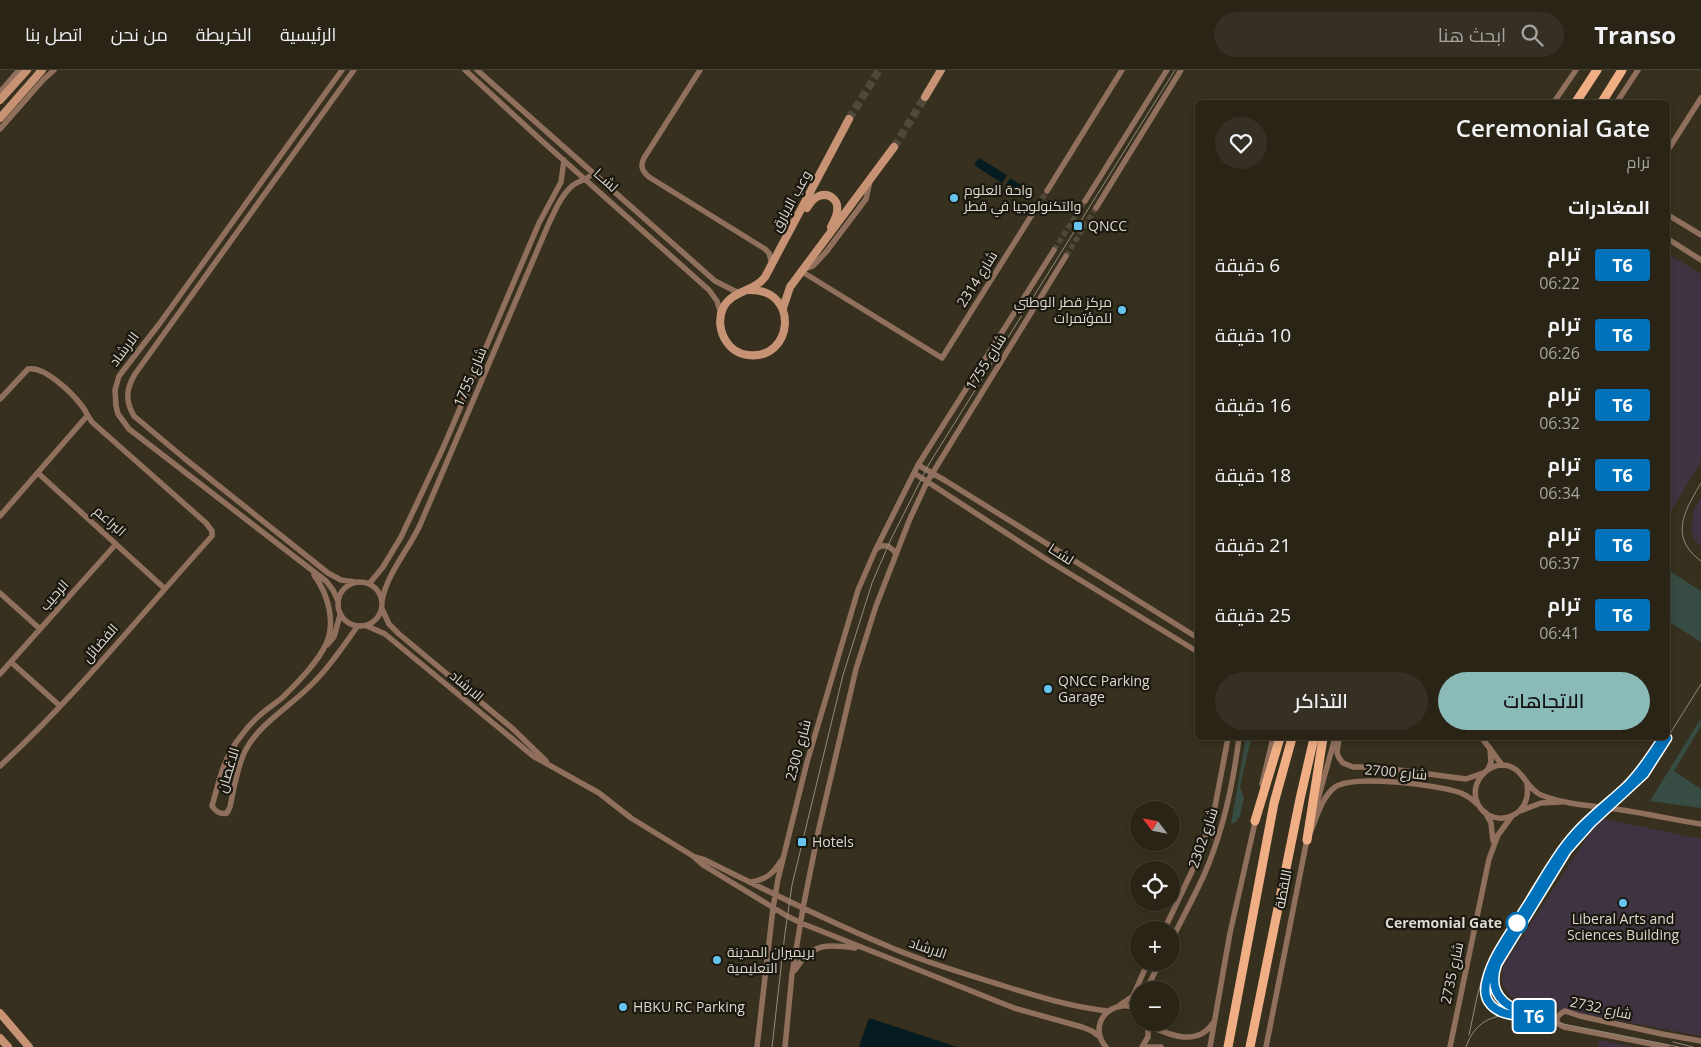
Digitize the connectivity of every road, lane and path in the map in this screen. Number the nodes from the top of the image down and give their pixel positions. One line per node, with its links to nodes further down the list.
1 (19, 70): 18 (street)
2 (27, 70): 21 (street)
3 (42, 70): 26 (street)
4 (54, 70): 28 (street)
5 (342, 70): 68 (street, الارشاد)
6 (354, 70): 69 (street, الارشاد)
7 (465, 70): 31 (street, لشــا)
8 (477, 70): 32 (street, لشــا)
9 (700, 70): 45 (street)
10 (941, 70): 19 (street)
11 (1122, 70): 35 (street)
12 (1167, 70): 36 (street)
13 (1181, 70): 37 (street)
14 (1576, 70): 22 (street)
15 (1597, 70): 23 (main road)
16 (1622, 70): 24 (main road)
17 (1638, 70): 25 (street)
18 (0, 92)
19 (925, 97)
20 (1701, 98): 30 (street)
21 (0, 100)
22 (1555, 100)
23 (1577, 100)
24 (1603, 100)
25 (1618, 100)
26 (0, 118)
27 (849, 118): 40 (street, وعب الابارق)
28 (0, 129)
29 (894, 147): 34 (street)
30 (1670, 147)
31 (564, 160): 33 (street, لشــا); 70 (street, شارع 1755)
32 (593, 173): 33 (street, شارع 1755); 54 (street, لشــا)
33 (587, 180): 56 (street, لشــا); 74 (street, شارع 1755)
34 (870, 181): 43 (street); 50 (street)
35 (1047, 191)
36 (1085, 201)
37 (1096, 208)
38 (1033, 213): 52 (street, شارع 2314)
39 (1670, 216): 41 (street)
40 (793, 227): 43 (street); 44 (street, وعب الابارق)
41 (1701, 235)
42 (1670, 240): 48 (street)
43 (822, 244): 51 (street)
44 (781, 245): 45 (street); 49 (street, وعب الابارق)
45 (766, 249): 49 (street)
46 (1054, 250): 59 (street, شارع 1755)
47 (1066, 256): 62 (street, شارع 1755)
48 (1701, 260)
49 (772, 266): 53 (street, وعب الابارق)
50 (813, 266): 51 (street); 52 (street)
51 (802, 270): 52 (street); 55 (street)
52 (818, 282)
53 (749, 290): 54 (street); 55 (street)
54 (739, 293): 56 (street)
55 (783, 308): 56 (street)
56 (721, 315)
57 (0, 399): 58 (street)
58 (88, 416): 60 (street); 71 (street, الفضائل)
59 (918, 465): 61 (street, شارع 1755); 62 (street, لشــا)
60 (38, 473): 64 (street); 65 (street, البراعم)
61 (914, 473): 63 (street, لشــا); 66 (street, شارع 2300)
62 (933, 473): 63 (street, شارع 1755); 80 (street, لشــا)
63 (927, 482): 67 (street); 81 (street, لشــا)
64 (0, 516)
65 (116, 544): 71 (street, البراعم); 79 (street, الرحيب)
66 (875, 551): 67 (street); 112 (street, شارع 2300)
67 (896, 554): 116 (street)
68 (308, 568): 73 (street, الارشاد); 82 (street, الاغصان)
69 (355, 582): 70 (street); 73 (street)
70 (369, 584): 74 (street)
71 (164, 588): 85 (street, الفضائل)
72 (0, 593): 79 (street)
73 (338, 601): 76 (street)
74 (382, 602): 75 (street)
75 (382, 609): 77 (street); 99 (street, الارشاد)
76 (340, 615): 78 (street); 82 (street, الاغصان)
77 (367, 626): 78 (street); 99 (street, الارشاد)
78 (357, 627): 82 (street, الاغصان)
79 (40, 629): 83 (street, الرحيب)
80 (1195, 636)
81 (1195, 650)
82 (320, 654)
83 (11, 662): 84 (street, الرحيب); 85 (street)
84 (0, 674)
85 (60, 706): 98 (street, الفضائل)
86 (1228, 740): 117 (street, شارع 2302)
87 (1239, 740): 119 (street, شارع 2302)
88 (1273, 740): 107 (street)
89 (1279, 740): 107 (main road)
90 (1291, 740): 141 (main road, اللقطة)
91 (1314, 740): 142 (main road, اللقطة)
92 (1323, 740): 109 (main road)
93 (1334, 740): 109 (street, اللقطة)
94 (1339, 740): 100 (street, شارع 2700)
95 (1484, 740): 96 (street)
96 (1489, 746): 97 (street); 100 (street)
97 (1502, 765): 100 (street); 101 (street)
98 (0, 766)
99 (551, 766): 111 (street, الارشاد)
100 (1486, 771): 103 (street)
101 (1527, 784): 102 (street); 105 (street)
102 (1564, 802): 105 (street); 108 (street)
103 (1480, 807): 104 (street); 109 (street, شارع 2700)
104 (1485, 812): 106 (street); 110 (street, شارع 2735)
105 (1519, 812): 106 (street)
106 (1512, 816): 110 (street, شارع 2735)
107 (1255, 821): 127 (street)
108 (1701, 824)
109 (1307, 840): 143 (street, اللقطة)
110 (1493, 846): 144 (street, شارع 2735)
111 (693, 856): 113 (street, الارشاد); 115 (street, الارشاد)
112 (783, 858): 113 (street); 114 (street, شارع 2300)
113 (750, 882): 114 (street, الارشاد)
114 (775, 895): 115 (street, شارع 2300); 116 (street, الارشاد)
115 (773, 908): 118 (street, الارشاد); 135 (street, شارع 2300)
116 (803, 908): 118 (street); 125 (street, الارشاد)
117 (1168, 921)
118 (801, 923): 120 (street, الارشاد); 122 (street)
119 (1180, 923)
120 (864, 950): 122 (street, الارشاد); 130 (street, الارشاد)
121 (1144, 971): 123 (street)
122 (792, 974): 136 (street)
123 (1119, 1006): 124 (street); 125 (street)
124 (1130, 1007)
125 (1108, 1011): 130 (street)
126 (0, 1014): 134 (street)
127 (1215, 1019): 129 (street); 140 (street)
128 (1148, 1031): 138 (street)
129 (1166, 1031)
130 (1100, 1037): 137 (street)
131 (0, 1038): 133 (street)
132 (1701, 1041): 145 (street, شارع 2732)
133 (8, 1047)
134 (29, 1047)
135 (757, 1047)
136 (785, 1047)
137 (1106, 1047)
138 (1144, 1047): 139 (street)
139 (1161, 1047)
140 (1210, 1047)
141 (1228, 1047)
142 (1250, 1047)
143 (1266, 1047)
144 (1450, 1047)
145 (1667, 1047)

